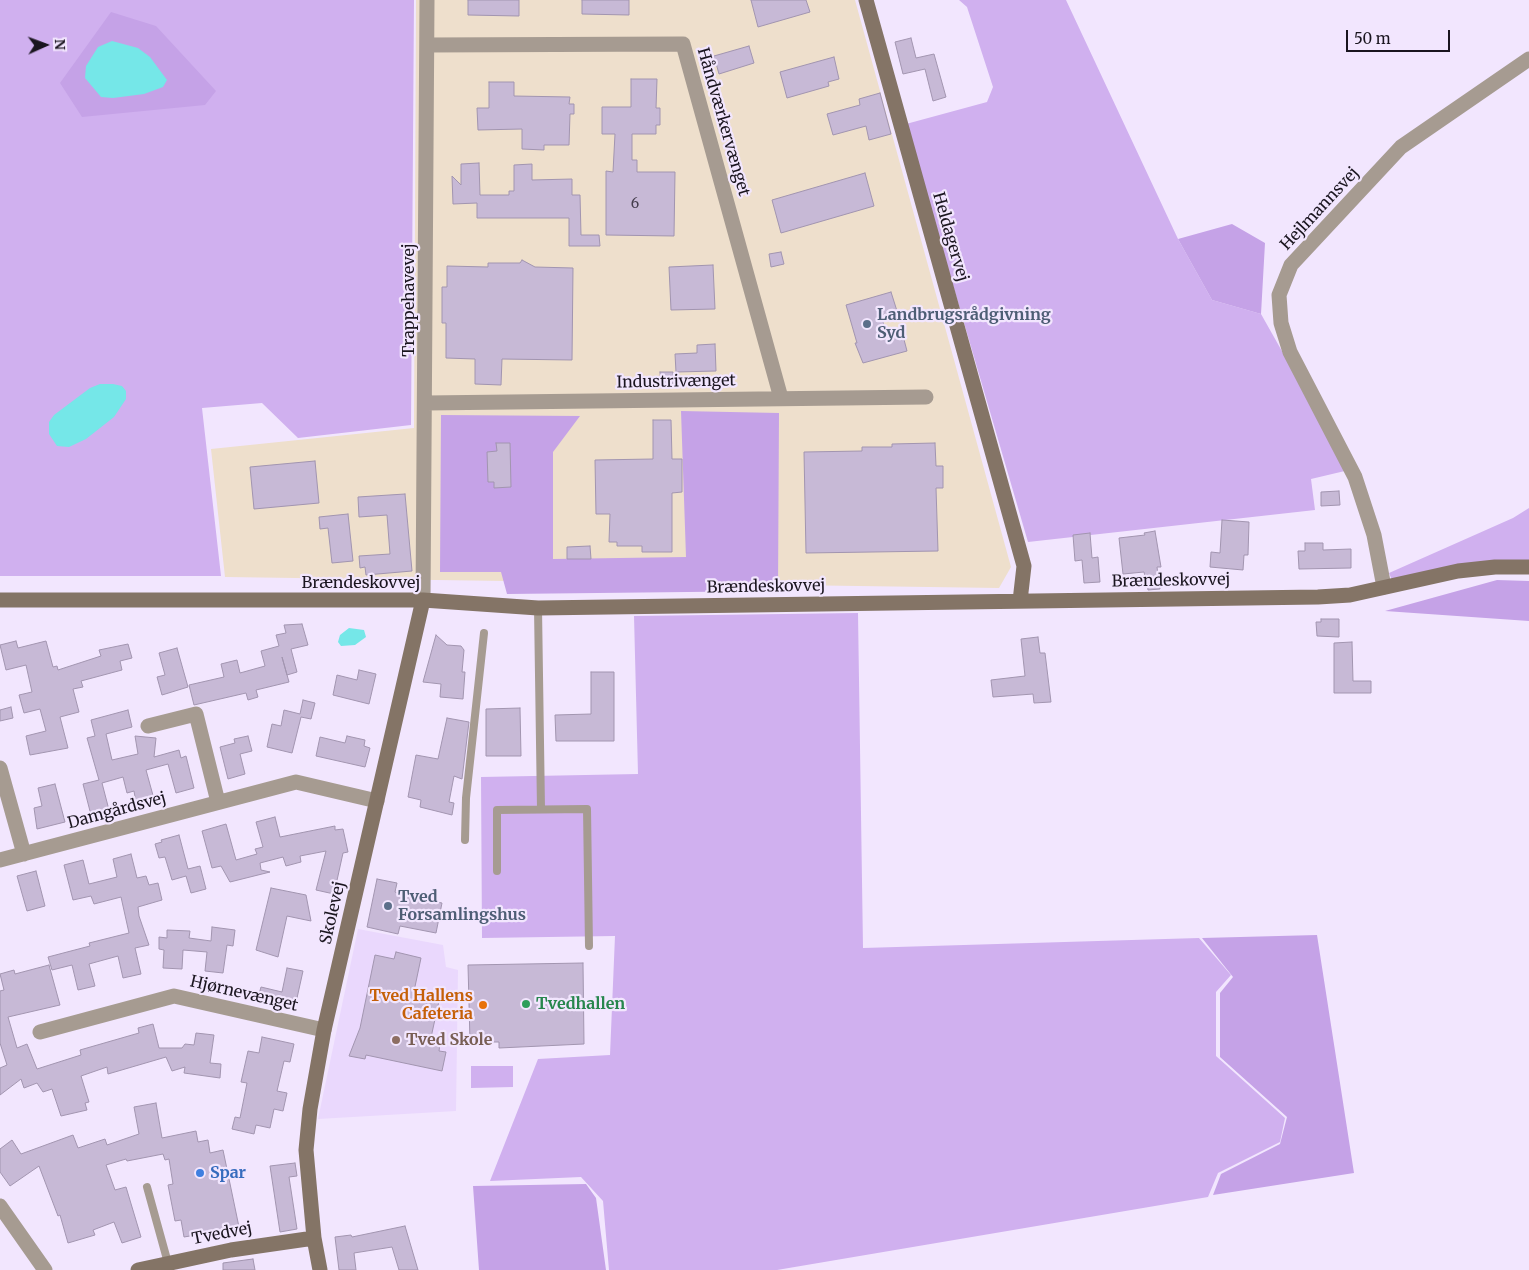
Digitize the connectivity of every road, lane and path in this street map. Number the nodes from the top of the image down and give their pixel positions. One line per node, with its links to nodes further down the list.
1 (428, 0): 3 (street, Trappehavevej)
2 (866, 0): 12 (street, Heldagervej)
3 (427, 45): 6 (street, Håndværkervænget); 7 (street, Trappehavevej)
4 (1529, 59): 9 (street, Hejlmannsvej)
5 (926, 397): 6 (street, Industrivænget)
6 (782, 398): 7 (street, Industrivænget)
7 (426, 403): 11 (street, Trappehavevej)
8 (1529, 568): 9 (street, Brændeskovvej)
9 (1384, 587): 12 (street, Brændeskovvej)
10 (0, 600): 11 (street, Brændeskovvej)
11 (423, 600): 13 (street, Brændeskovvej); 17 (street, Skolevej)
12 (1020, 601): 13 (street, Brændeskovvej)
13 (538, 608): 19 (lane)
14 (484, 633): 20 (lane)
15 (148, 726): 18 (street)
16 (0, 768): 21 (street)
17 (377, 801): 18 (street, Damgårdsvej); 25 (street, Skolevej)
18 (218, 802): 21 (street, Damgårdsvej)
19 (541, 809): 23 (lane); 24 (lane)
20 (465, 840)
21 (24, 854): 22 (street, Damgårdsvej)
22 (0, 860)
23 (498, 871)
24 (589, 946)
25 (324, 1030): 26 (street, Hjørnevænget); 29 (street, Skolevej)
26 (40, 1032)
27 (147, 1187): 30 (lane)
28 (0, 1206): 31 (street)
29 (314, 1238): 30 (street, Tvedvej); 33 (street, Skolevej)
30 (168, 1263): 32 (street, Tvedvej)
31 (46, 1270)
32 (138, 1270)
33 (320, 1270)

